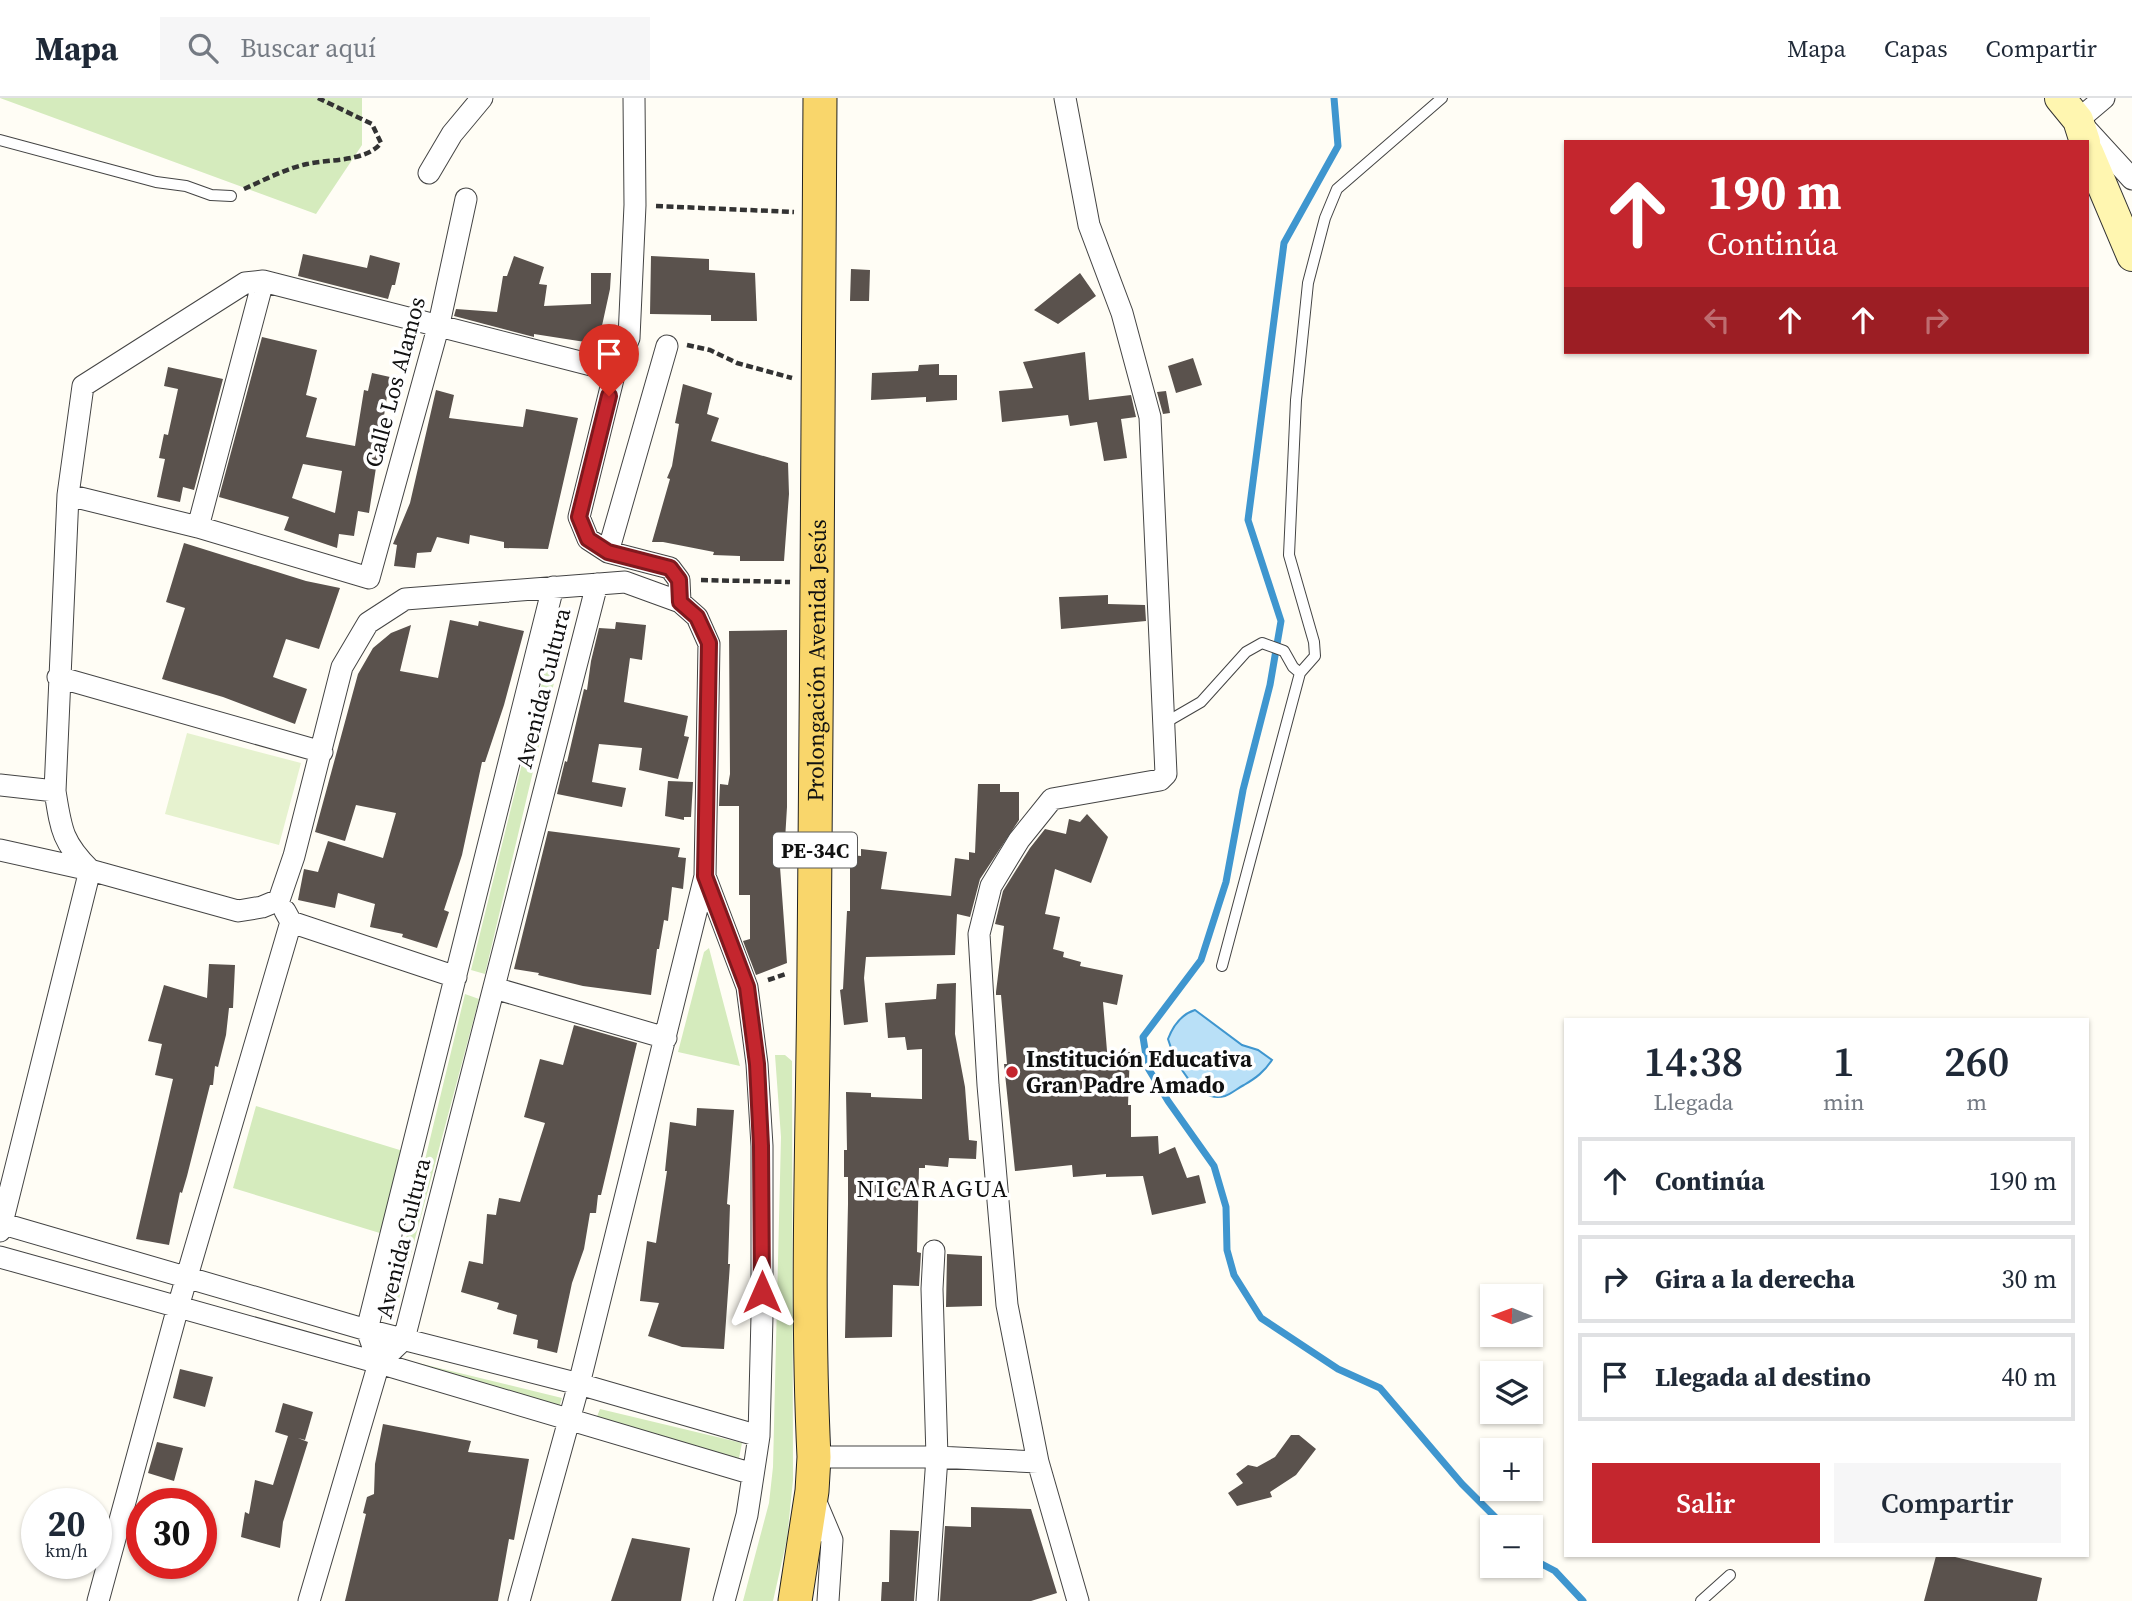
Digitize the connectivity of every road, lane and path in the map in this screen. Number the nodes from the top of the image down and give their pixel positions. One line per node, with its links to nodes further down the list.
1 (318, 98): 13 (path)
2 (482, 98): 11 (street)
3 (634, 98): 15 (street)
4 (820, 98): 16 (main road, Prolongación Avenida Jesús / PE-34C)
5 (1065, 98): 33 (street)
6 (1442, 98): 31 (lane)
7 (2105, 98): 8 (street)
8 (2074, 120): 12 (street)
9 (0, 140): 13 (lane)
10 (2089, 154): 17 (street)
11 (429, 173)
12 (2132, 179)
13 (231, 196)
14 (467, 200): 19 (street, Calle Los Alamos)
15 (635, 205): 16 (path); 21 (street)
16 (820, 213): 22 (main road, Prolongación Avenida Jesús / PE-34C)
17 (2132, 256)
18 (263, 281): 19 (street); 23 (street); 24 (street)
19 (439, 324): 21 (street); 24 (street, Calle Los Alamos)
20 (667, 346): 22 (path); 25 (street)
21 (615, 371): 25 (street)
22 (820, 385): 27 (main road, Prolongación Avenida Jesús / PE-34C)
23 (68, 495): 24 (street); 32 (street)
24 (198, 527)
25 (608, 552): 26 (street)
26 (679, 580): 27 (path); 30 (street)
27 (816, 583): 42 (main road, Prolongación Avenida Jesús / PE-34C)
28 (597, 584): 29 (street); 30 (street); 46 (street, Avenida Cultura)
29 (553, 587): 34 (street); 44 (street, Avenida Cultura)
30 (680, 602): 39 (street)
31 (1300, 673): 33 (lane); 43 (lane)
32 (58, 677): 34 (street); 36 (street)
33 (1163, 724): 61 (street)
34 (322, 752): 40 (street)
35 (0, 785): 36 (street)
36 (55, 791): 38 (street)
37 (0, 850): 38 (street)
38 (90, 870): 40 (street); 48 (street)
39 (705, 876): 45 (street); 47 (street)
40 (279, 900): 41 (street)
41 (291, 922): 44 (street); 51 (street)
42 (814, 965): 45 (path); 59 (main road, Prolongación Avenida Jesús / PE-34C)
43 (1222, 966)
44 (456, 977): 53 (street, Avenida Cultura)
45 (747, 987): 58 (street)
46 (494, 988): 47 (street); 54 (street, Avenida Cultura)
47 (666, 1038): 56 (street)
48 (1, 1226): 51 (street)
49 (933, 1251): 60 (street)
50 (0, 1257): 52 (street)
51 (187, 1276): 52 (street); 53 (street)
52 (178, 1307): 55 (street); 65 (street)
53 (367, 1330): 54 (street); 55 (street, Avenida Cultura)
54 (404, 1339): 55 (street, Avenida Cultura); 56 (street)
55 (379, 1363): 57 (street); 66 (street)
56 (579, 1384): 57 (street); 58 (street)
57 (569, 1420): 62 (street); 67 (street)
58 (759, 1436): 62 (street)
59 (814, 1457): 60 (street); 63 (main road, Prolongación Avenida Jesús / PE-34C)
60 (937, 1457): 61 (street); 71 (street)
61 (1038, 1462): 72 (street)
62 (753, 1474): 68 (street)
63 (812, 1491): 69 (main road, Prolongación Avenida Jesús / PE-34C); 70 (street)
64 (1730, 1575): 73 (lane)
65 (98, 1601)
66 (309, 1601)
67 (519, 1601)
68 (724, 1601)
69 (795, 1601)
70 (828, 1601)
71 (927, 1601)
72 (1078, 1601)
73 (1701, 1601)

